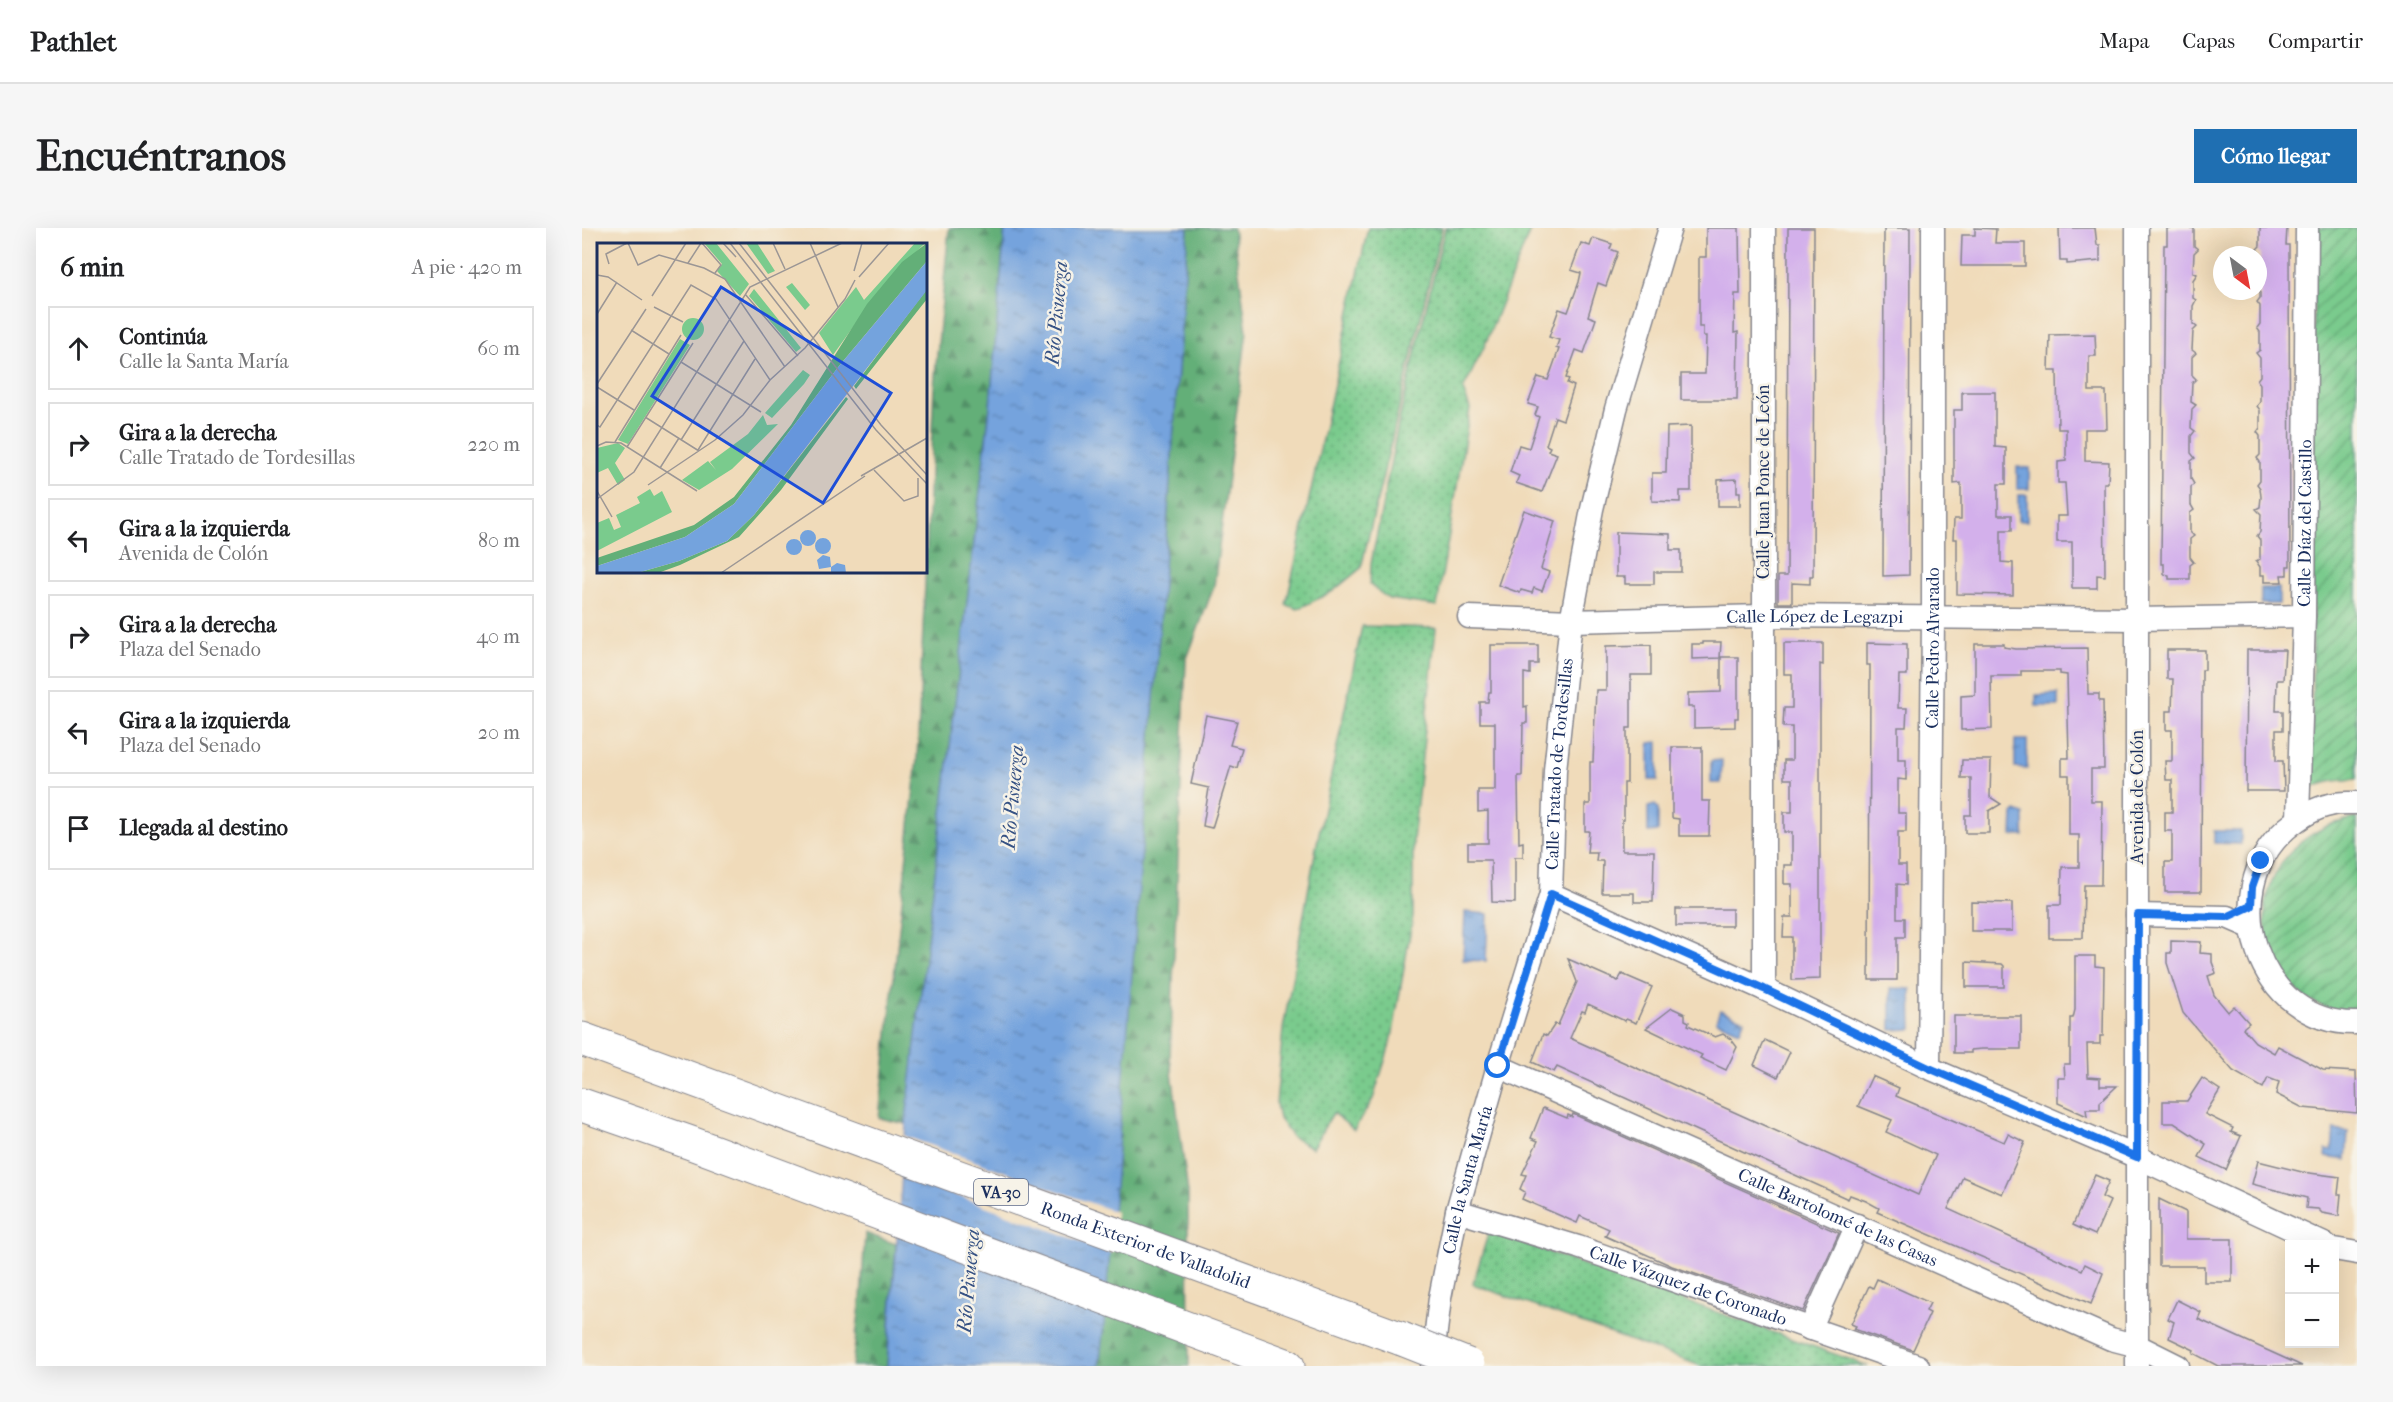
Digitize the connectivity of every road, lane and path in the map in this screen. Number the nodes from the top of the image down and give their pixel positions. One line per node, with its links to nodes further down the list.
1 (1670, 228): 11 (street, Calle Tratado de Tordesillas)
2 (1764, 228): 6 (street, Calle Juan Ponce de León)
3 (1933, 228): 7 (street, Calle Pedro Alvarado)
4 (2137, 228): 10 (street, Avenida de Colón)
5 (2307, 228): 8 (street, Calle Díaz del Castillo)
6 (1763, 616): 7 (street, Calle López de Legazpi); 11 (street, Calle López de Legazpi); 17 (street, Calle Juan Ponce de León)
7 (1933, 616): 10 (street, Calle López de Legazpi); 21 (street, Calle Pedro Alvarado)
8 (2304, 616): 10 (street, Calle López de Legazpi); 13 (street, Calle Díaz del Castillo)
9 (1469, 617): 11 (street, Calle López de Legazpi)
10 (2136, 619): 15 (street, Avenida de Colón)
11 (1571, 621): 14 (street, Calle Tratado de Tordesillas)
12 (2357, 803): 13 (street)
13 (2298, 819): 16 (street)
14 (1551, 894): 17 (street, Calle Tratado de Tordesillas); 20 (street, Calle la Santa María)
15 (2138, 915): 16 (street); 23 (street, Avenida de Colón)
16 (2250, 916): 18 (street)
17 (1764, 989): 21 (street, Calle Tratado de Tordesillas)
18 (2357, 1023)
19 (582, 1039): 33 (highway, Ronda Exterior de Valladolid / VA-30, bridge)
20 (1498, 1066): 24 (street, Calle la Santa María); 25 (street, Calle Bartolomé de las Casas)
21 (1929, 1068): 23 (street, Calle Tratado de Tordesillas)
22 (582, 1105): 31 (highway)
23 (2137, 1157): 26 (street, Calle Tratado de Tordesillas); 30 (street, Avenida de Colón)
24 (1457, 1211): 29 (street, Calle Vázquez de Coronado); 32 (street, Calle la Santa María)
25 (1857, 1225): 29 (street); 30 (street, Calle Bartolomé de las Casas)
26 (2313, 1240)
27 (2339, 1250): 28 (street)
28 (2357, 1253)
29 (1810, 1329): 34 (street, Calle Vázquez de Coronado)
30 (2137, 1356): 35 (street, Calle Bartolomé de las Casas)
31 (1287, 1366)
32 (1431, 1366)
33 (1469, 1366)
34 (1918, 1366)
35 (2178, 1366)

